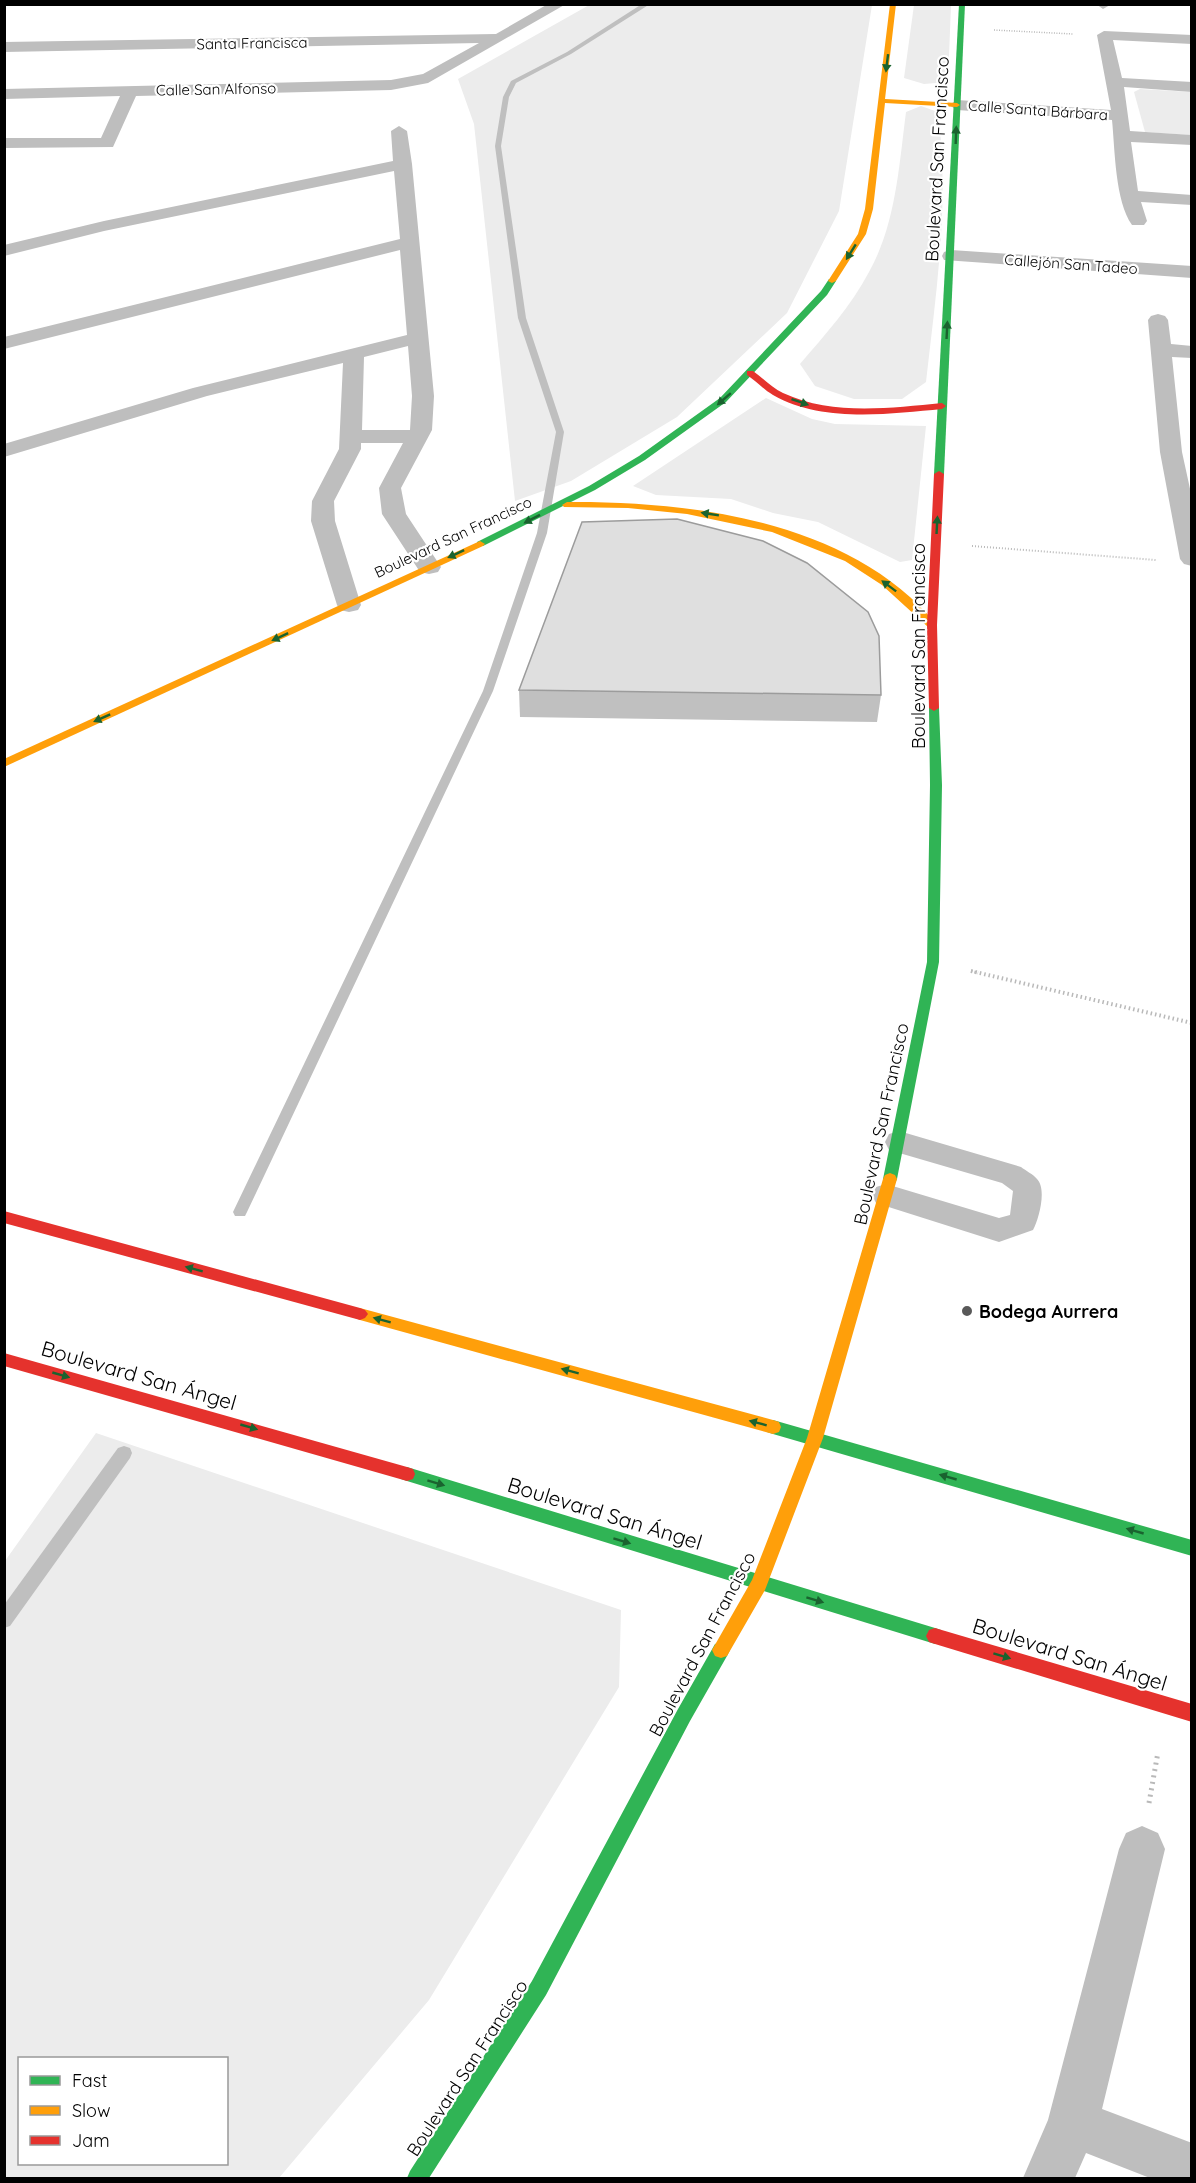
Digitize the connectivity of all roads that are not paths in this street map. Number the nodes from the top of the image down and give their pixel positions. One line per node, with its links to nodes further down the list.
1 (559, 4): 4 (street, Calle San Alfonso)
2 (893, 4): 12 (street, Boulevard San Francisco, one-way to 12)
3 (962, 4): 13 (street, Boulevard San Francisco)
4 (500, 38): 6 (street, Santa Francisca); 10 (street, Calle San Alfonso)
5 (1191, 40): 7 (street)
6 (4, 47)
7 (1115, 82): 8 (street); 14 (street)
8 (1191, 87)
9 (916, 89): 12 (street)
10 (130, 91): 11 (street, Calle San Alfonso); 18 (street)
11 (4, 94)
12 (883, 94): 13 (street); 33 (street, Boulevard San Francisco, one-way to 33)
13 (954, 95): 14 (street, Calle Santa Bárbara); 25 (street, Boulevard San Francisco, one-way to 13)
14 (1119, 108): 16 (street)
15 (399, 131): 19 (street)
16 (1122, 136): 17 (street); 20 (street)
17 (1191, 140)
18 (4, 143)
19 (403, 164): 23 (street); 24 (street)
20 (1130, 196): 21 (street); 22 (street)
21 (1191, 200)
22 (1138, 221)
23 (409, 242): 28 (street); 29 (street)
24 (4, 251)
25 (951, 256): 26 (street, Callejón San Tadeo); 34 (street, Boulevard San Francisco, one-way to 25)
26 (1191, 272)
27 (1158, 320): 30 (street)
28 (418, 338): 31 (street); 35 (street)
29 (4, 343)
30 (1162, 350): 32 (street); 38 (street)
31 (354, 352): 36 (street); 37 (street)
32 (1191, 352)
33 (750, 373): 34 (street, one-way to 34); 39 (street, Boulevard San Francisco, one-way to 39)
34 (942, 406): 43 (street, Boulevard San Francisco, one-way to 34)
35 (418, 436): 36 (street); 41 (street)
36 (351, 437): 42 (street)
37 (4, 451)
38 (1181, 453): 40 (street)
39 (557, 506): 41 (street, Boulevard San Francisco, one-way to 41); 43 (street, one-way to 39)
40 (1191, 559)
41 (429, 567): 42 (street, Boulevard San Francisco)
42 (349, 605): 44 (street, Boulevard San Francisco, one-way to 44)
43 (932, 625): 45 (street, Boulevard San Francisco)
44 (4, 765)
45 (899, 1142): 46 (street, Boulevard San Francisco); 46 (lane)
46 (886, 1195): 49 (street, Boulevard San Francisco)
47 (4, 1217): 49 (street, one-way to 47)
48 (4, 1359): 51 (street, Boulevard San Ángel, one-way to 51)
49 (815, 1438): 50 (street, one-way to 49); 51 (street, Boulevard San Francisco)
50 (1191, 1548)
51 (759, 1584): 52 (street, Boulevard San Ángel, one-way to 52); 56 (street, Boulevard San Francisco)
52 (1191, 1713)
53 (1142, 1849): 54 (street)
54 (1073, 2123): 55 (street); 57 (street)
55 (1191, 2169)
56 (417, 2178)
57 (1049, 2178)

